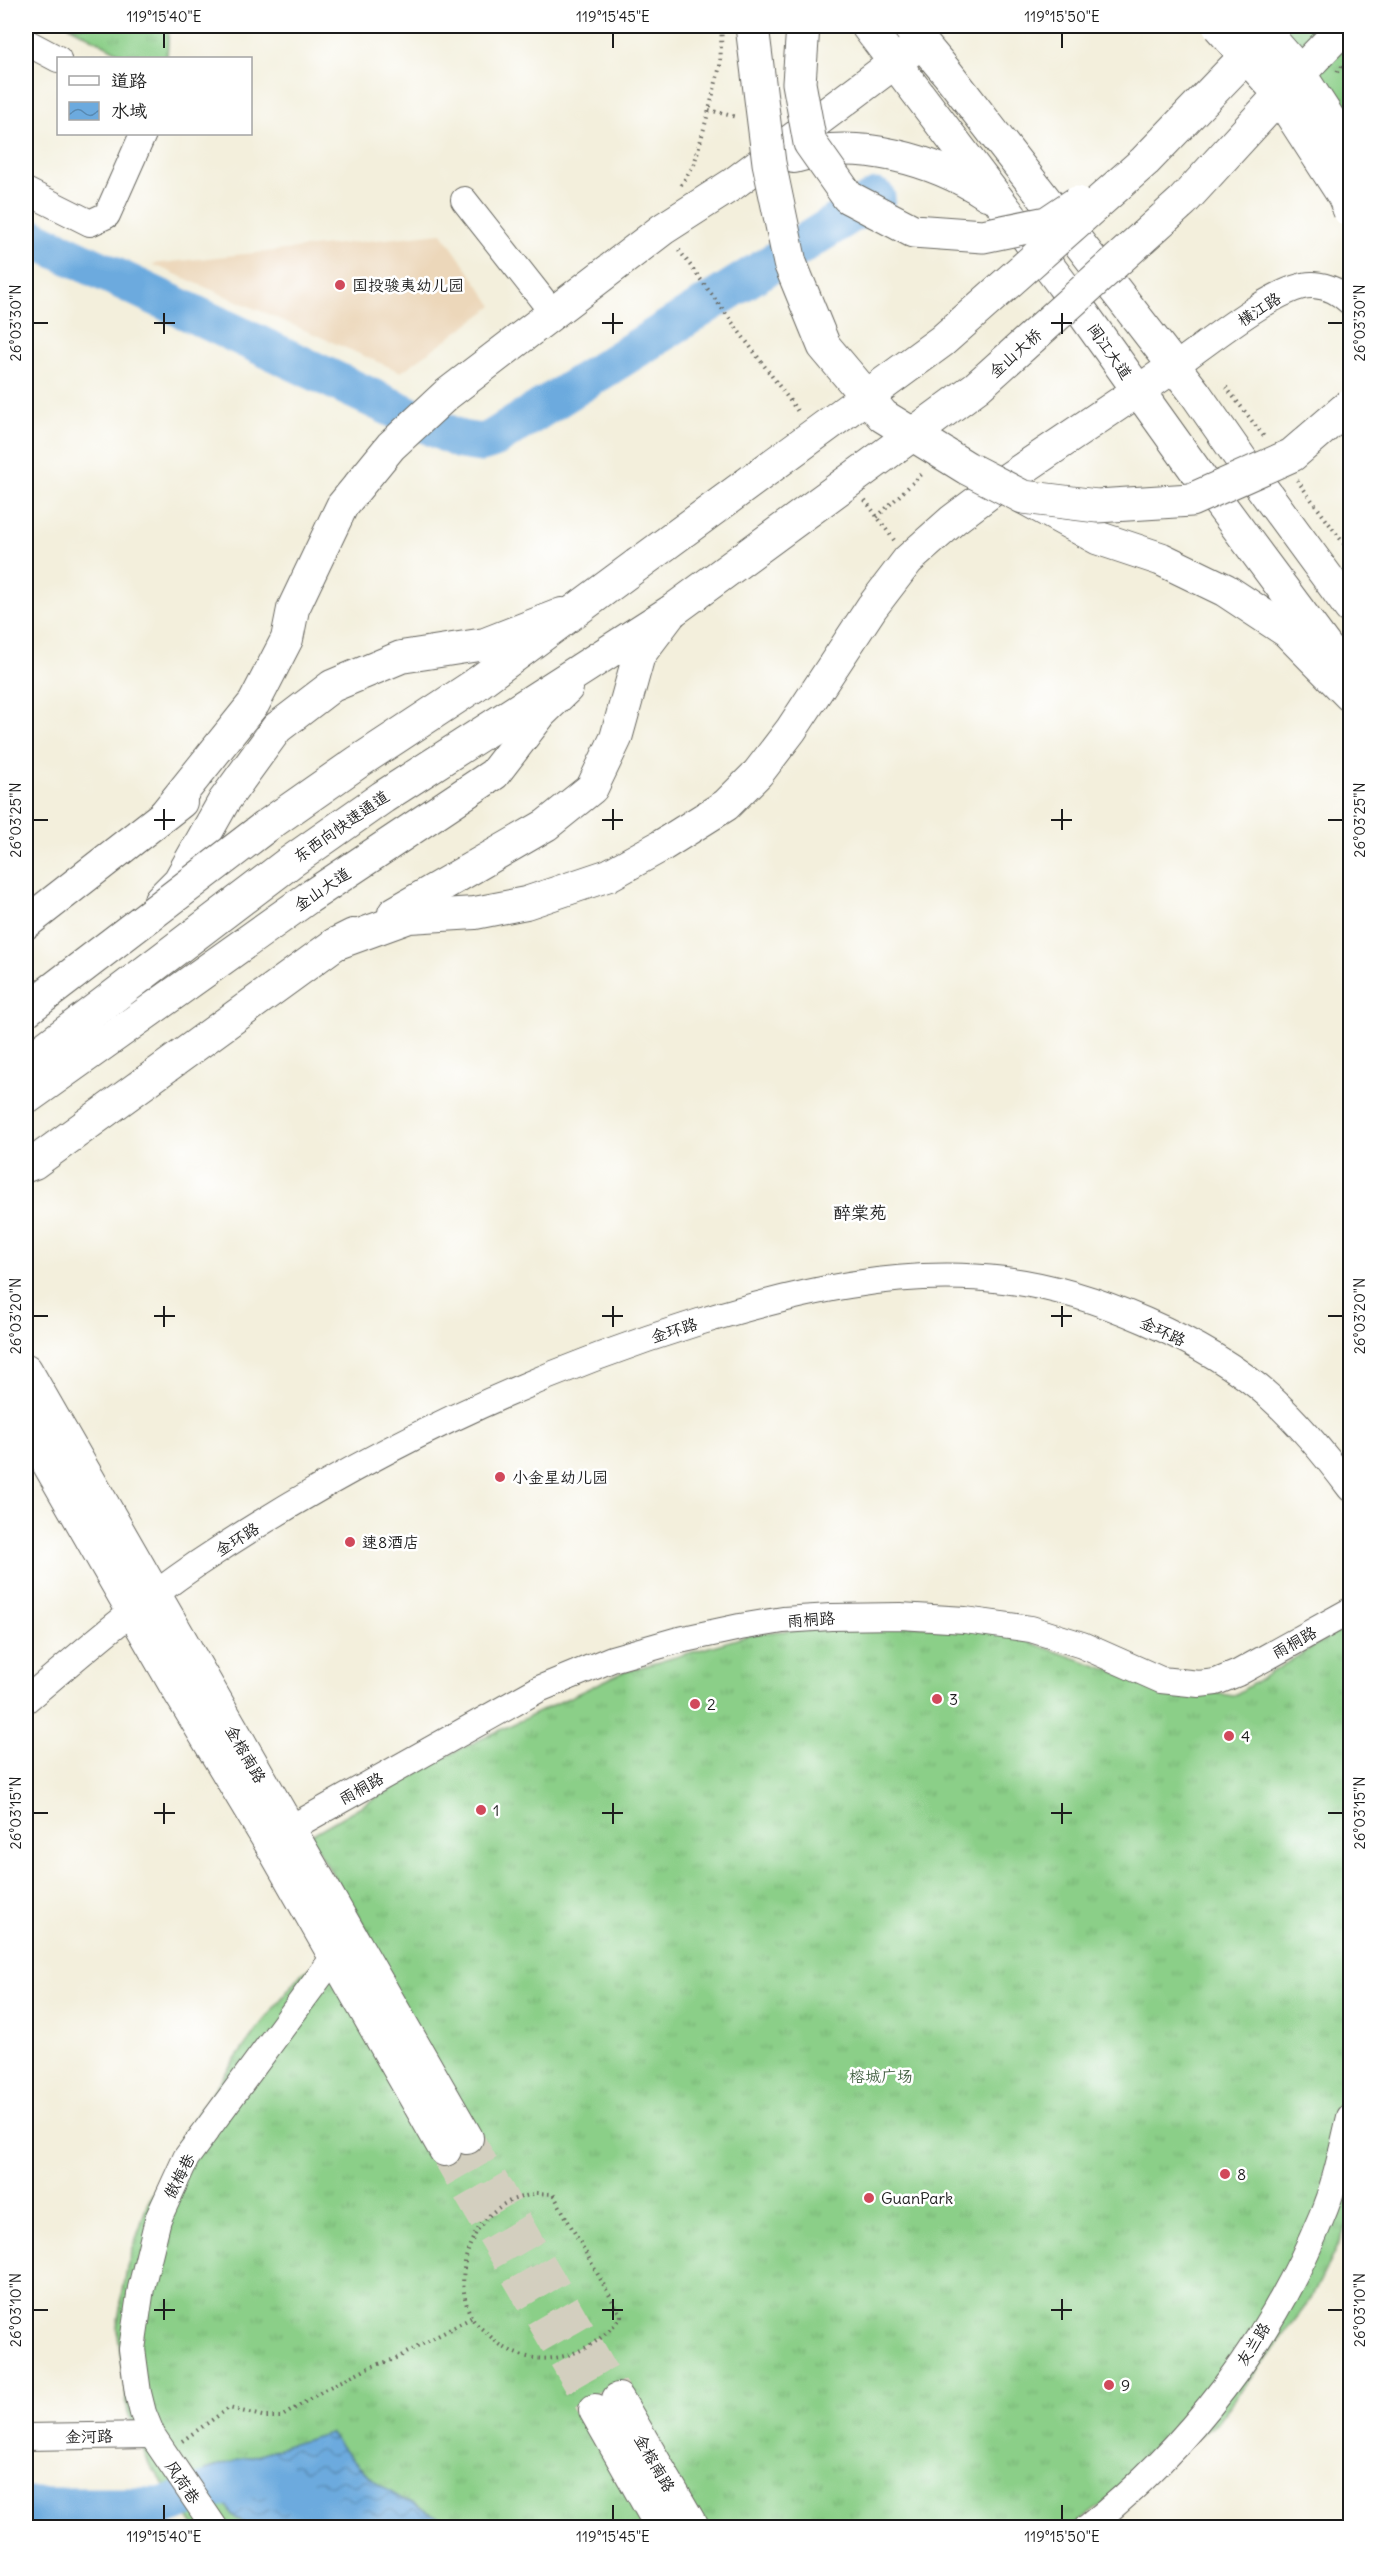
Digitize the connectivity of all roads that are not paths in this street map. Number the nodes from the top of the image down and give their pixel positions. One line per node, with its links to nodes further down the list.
1 (752, 26): 25 (highway, bridge)
2 (803, 26): 14 (highway, bridge)
3 (867, 26): 11 (main road, 闽江大道)
4 (1219, 26): 19 (highway, bridge)
5 (1259, 26): 13 (highway, bridge)
6 (1275, 26): 14 (highway, bridge)
7 (1345, 26): 28 (highway, 金山大桥, bridge)
8 (915, 34): 11 (main road); 22 (main road)
9 (26, 42): 10 (street)
10 (57, 58)
11 (894, 61): 15 (main road); 17 (main road, 闽江大道)
12 (143, 135): 16 (street)
13 (1350, 153)
14 (1145, 160): 26 (highway, bridge)
15 (733, 184): 17 (main road); 21 (main road)
16 (26, 191)
17 (995, 199): 23 (main road, 闽江大道)
18 (464, 200): 21 (street)
19 (1350, 211)
20 (1350, 302): 22 (street, 横江路)
21 (553, 313): 33 (main road)
22 (1175, 366): 23 (main road); 27 (main road)
23 (1138, 390): 30 (main road, 闽江大道); 35 (main road)
24 (1350, 405): 25 (highway, bridge)
25 (1023, 497): 31 (highway)
26 (576, 608): 32 (main road); 36 (highway, bridge)
27 (1350, 608)
28 (672, 612): 29 (highway, 东西向快速通道); 35 (main road)
29 (598, 659): 38 (highway, 东西向快速通道); 39 (main road, 金山大道)
30 (1350, 679)
31 (1350, 695)
32 (277, 728): 33 (main road); 37 (main road)
33 (165, 814): 34 (main road)
34 (26, 923)
35 (335, 944): 40 (main road)
36 (26, 1010)
37 (26, 1018)
38 (26, 1063)
39 (26, 1099)
40 (26, 1166)
41 (26, 1370): 44 (main road, 金榕南路)
42 (26, 1425): 44 (main road, 金榕南路)
43 (1350, 1488): 44 (street, 金环路)
44 (144, 1604): 46 (street, 金环路); 47 (main road, 金榕南路); 48 (main road, 金榕南路)
45 (1350, 1611): 47 (street, 雨桐路)
46 (26, 1700)
47 (289, 1829): 48 (main road, 金榕南路)
48 (334, 1957): 51 (street, 傲梅巷)
49 (1350, 2117): 55 (street, 友兰路)
50 (26, 2437): 51 (street, 金河路)
51 (157, 2442): 52 (street, 风荷巷)
52 (212, 2524)
53 (662, 2528): 54 (main road, 金榕南路)
54 (693, 2528)
55 (1087, 2528)

